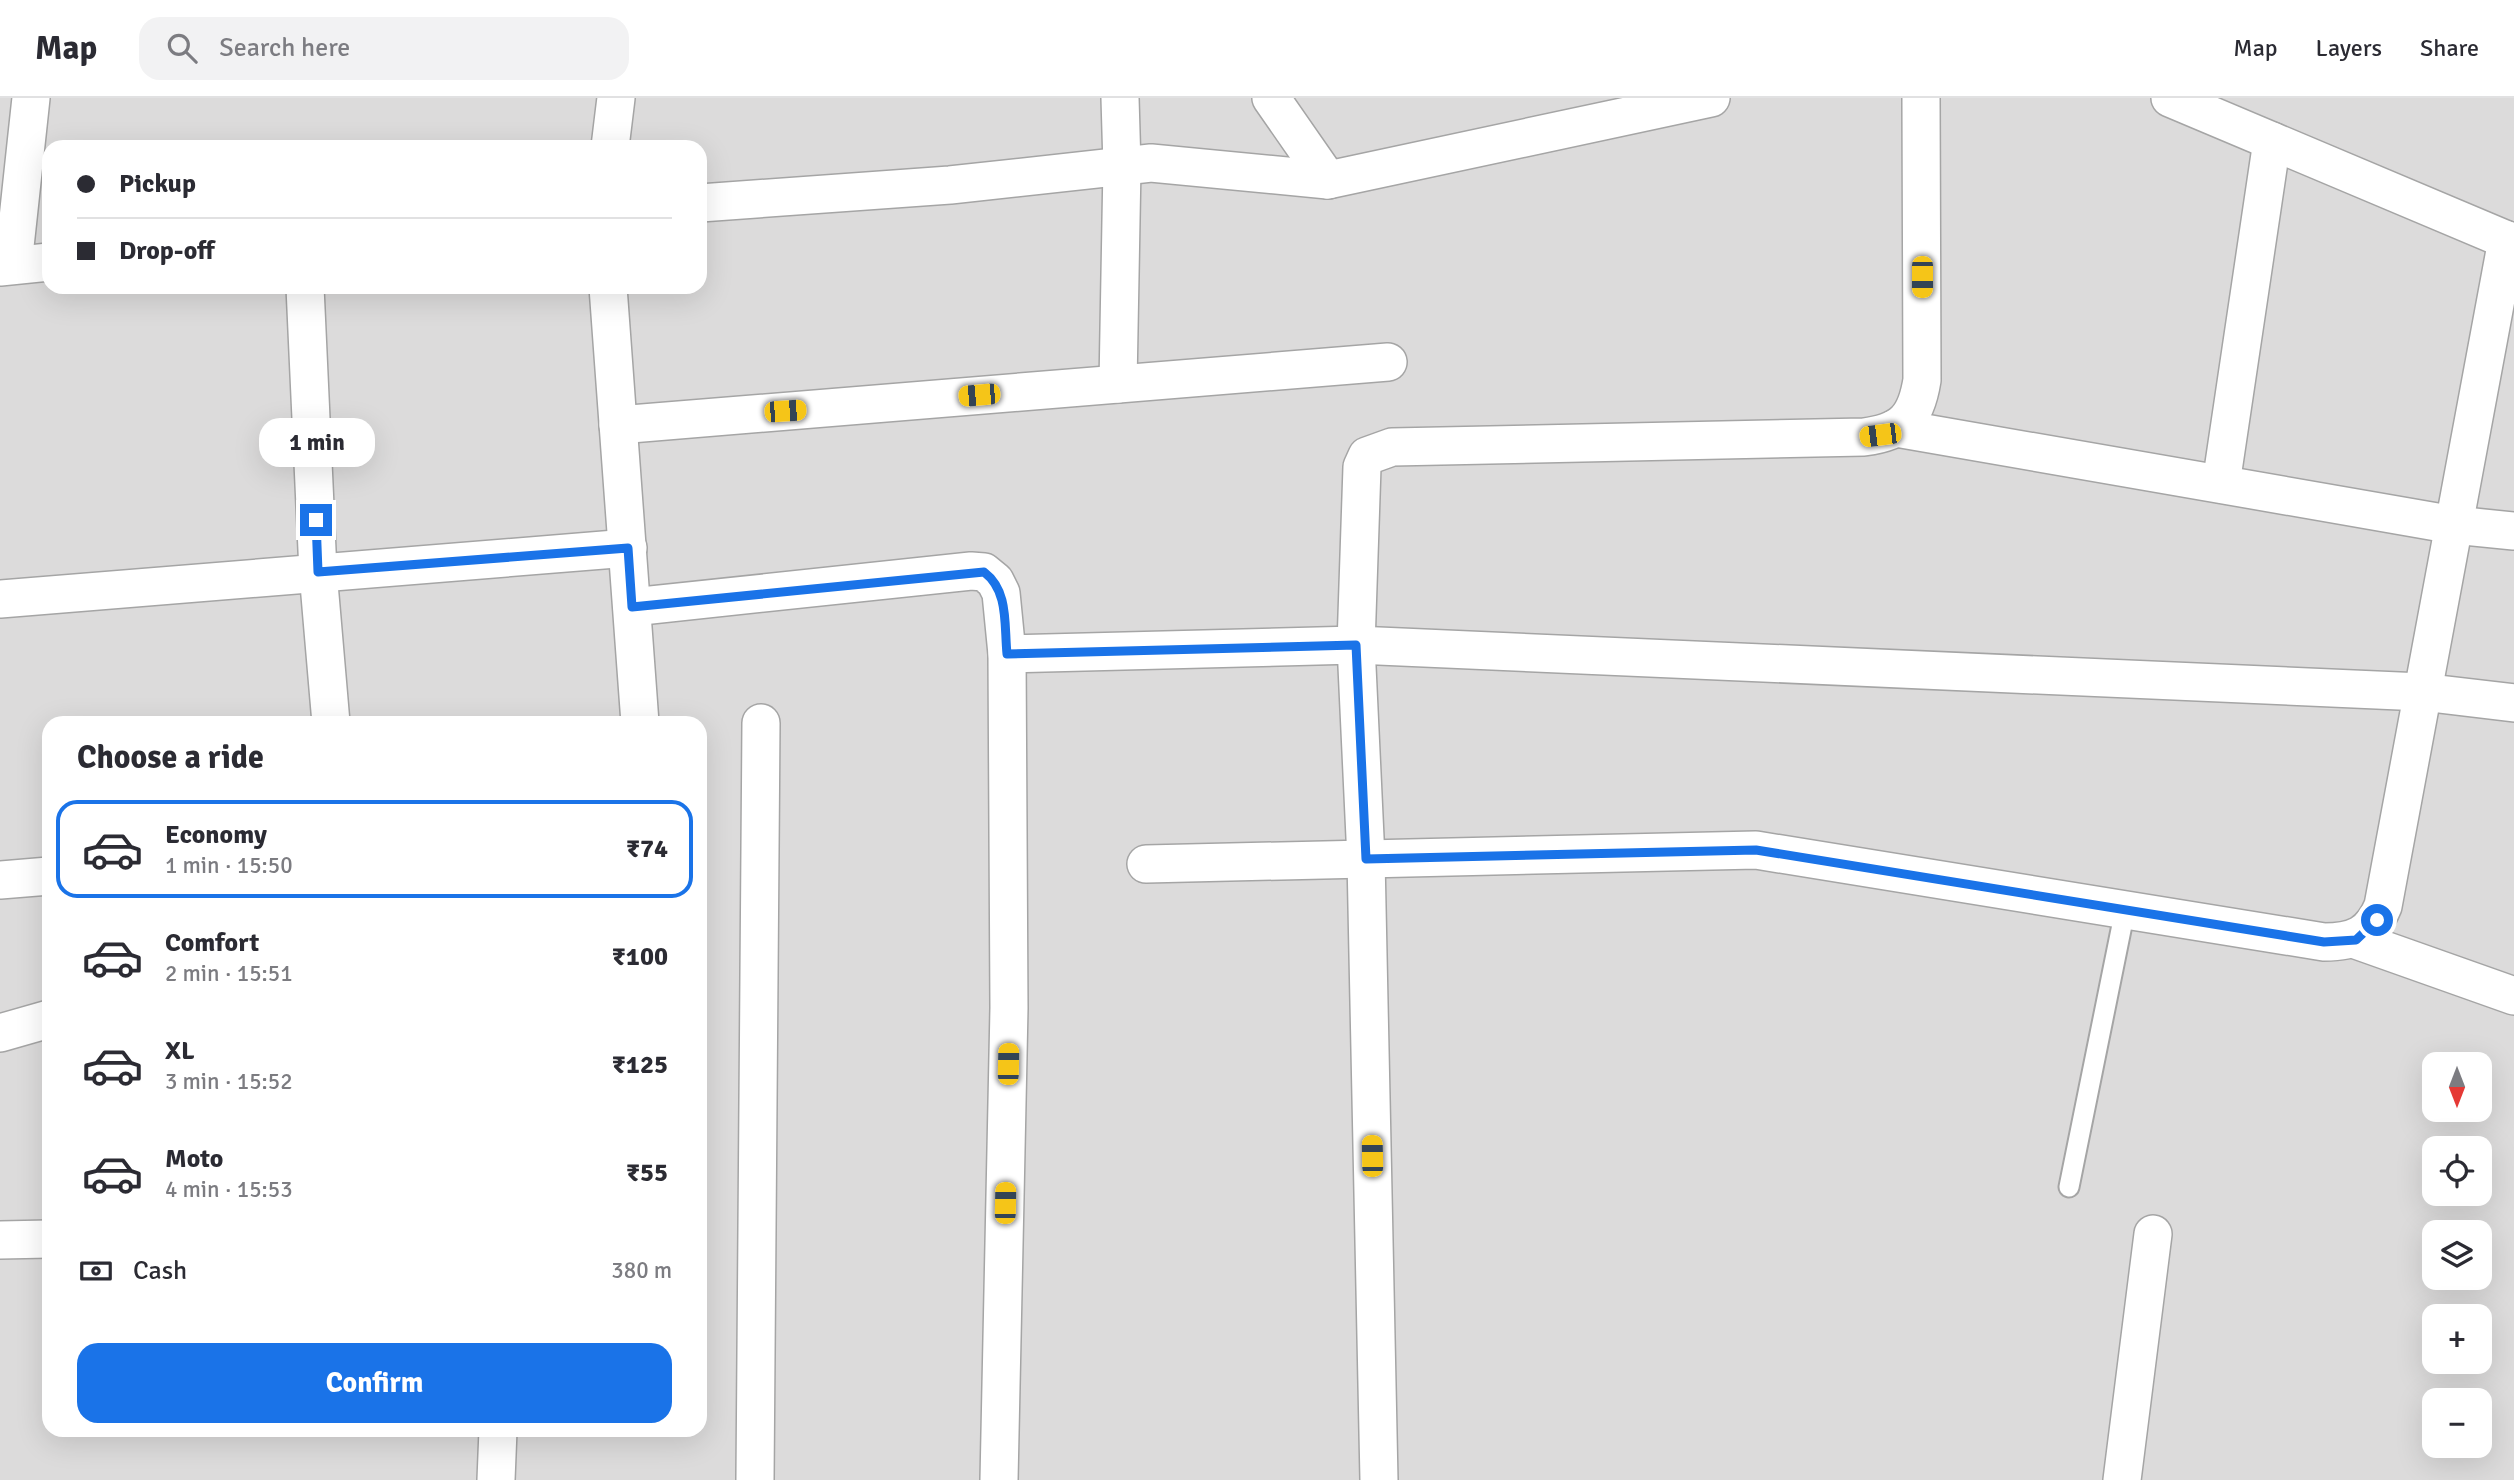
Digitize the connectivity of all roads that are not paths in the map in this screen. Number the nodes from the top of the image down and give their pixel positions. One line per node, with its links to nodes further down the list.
1 (30, 98): 15 (street)
2 (616, 98): 8 (street)
3 (1120, 98): 10 (street)
4 (1271, 98): 11 (street)
5 (1921, 98): 21 (street)
6 (2170, 98): 9 (street)
7 (1700, 99): 11 (street)
8 (611, 140)
9 (2272, 141): 13 (street); 22 (street)
10 (1122, 166): 11 (street); 12 (street); 19 (street)
11 (1328, 180)
12 (707, 202)
13 (2510, 242): 23 (street)
14 (42, 263): 15 (street)
15 (6, 266)
16 (305, 294): 26 (street)
17 (609, 294): 20 (street)
18 (1388, 362): 19 (street)
19 (1118, 384): 20 (street)
20 (618, 425): 25 (street)
21 (1896, 428): 22 (street); 29 (street)
22 (2221, 484): 23 (street)
23 (2454, 525): 24 (street); 31 (street)
24 (2514, 531)
25 (628, 548): 26 (street); 28 (street)
26 (318, 572): 27 (street); 33 (street)
27 (0, 599)
28 (632, 607): 30 (street); 34 (street)
29 (1356, 645): 30 (street); 31 (street); 36 (street)
30 (1007, 654): 52 (street)
31 (2422, 692): 32 (street); 41 (street)
32 (2514, 703)
33 (330, 716)
34 (640, 716)
35 (761, 723): 51 (street)
36 (1366, 859): 37 (street); 40 (street); 53 (street)
37 (1146, 864)
38 (42, 877): 39 (street)
39 (0, 880)
40 (2125, 910): 41 (street); 45 (lane)
41 (2356, 940): 42 (street)
42 (2514, 996)
43 (42, 1021): 44 (street)
44 (0, 1033)
45 (2069, 1187)
46 (2154, 1234): 54 (street)
47 (42, 1239): 48 (street)
48 (0, 1240)
49 (498, 1437): 50 (street)
50 (495, 1480)
51 (755, 1480)
52 (999, 1480)
53 (1379, 1480)
54 (2122, 1480)

